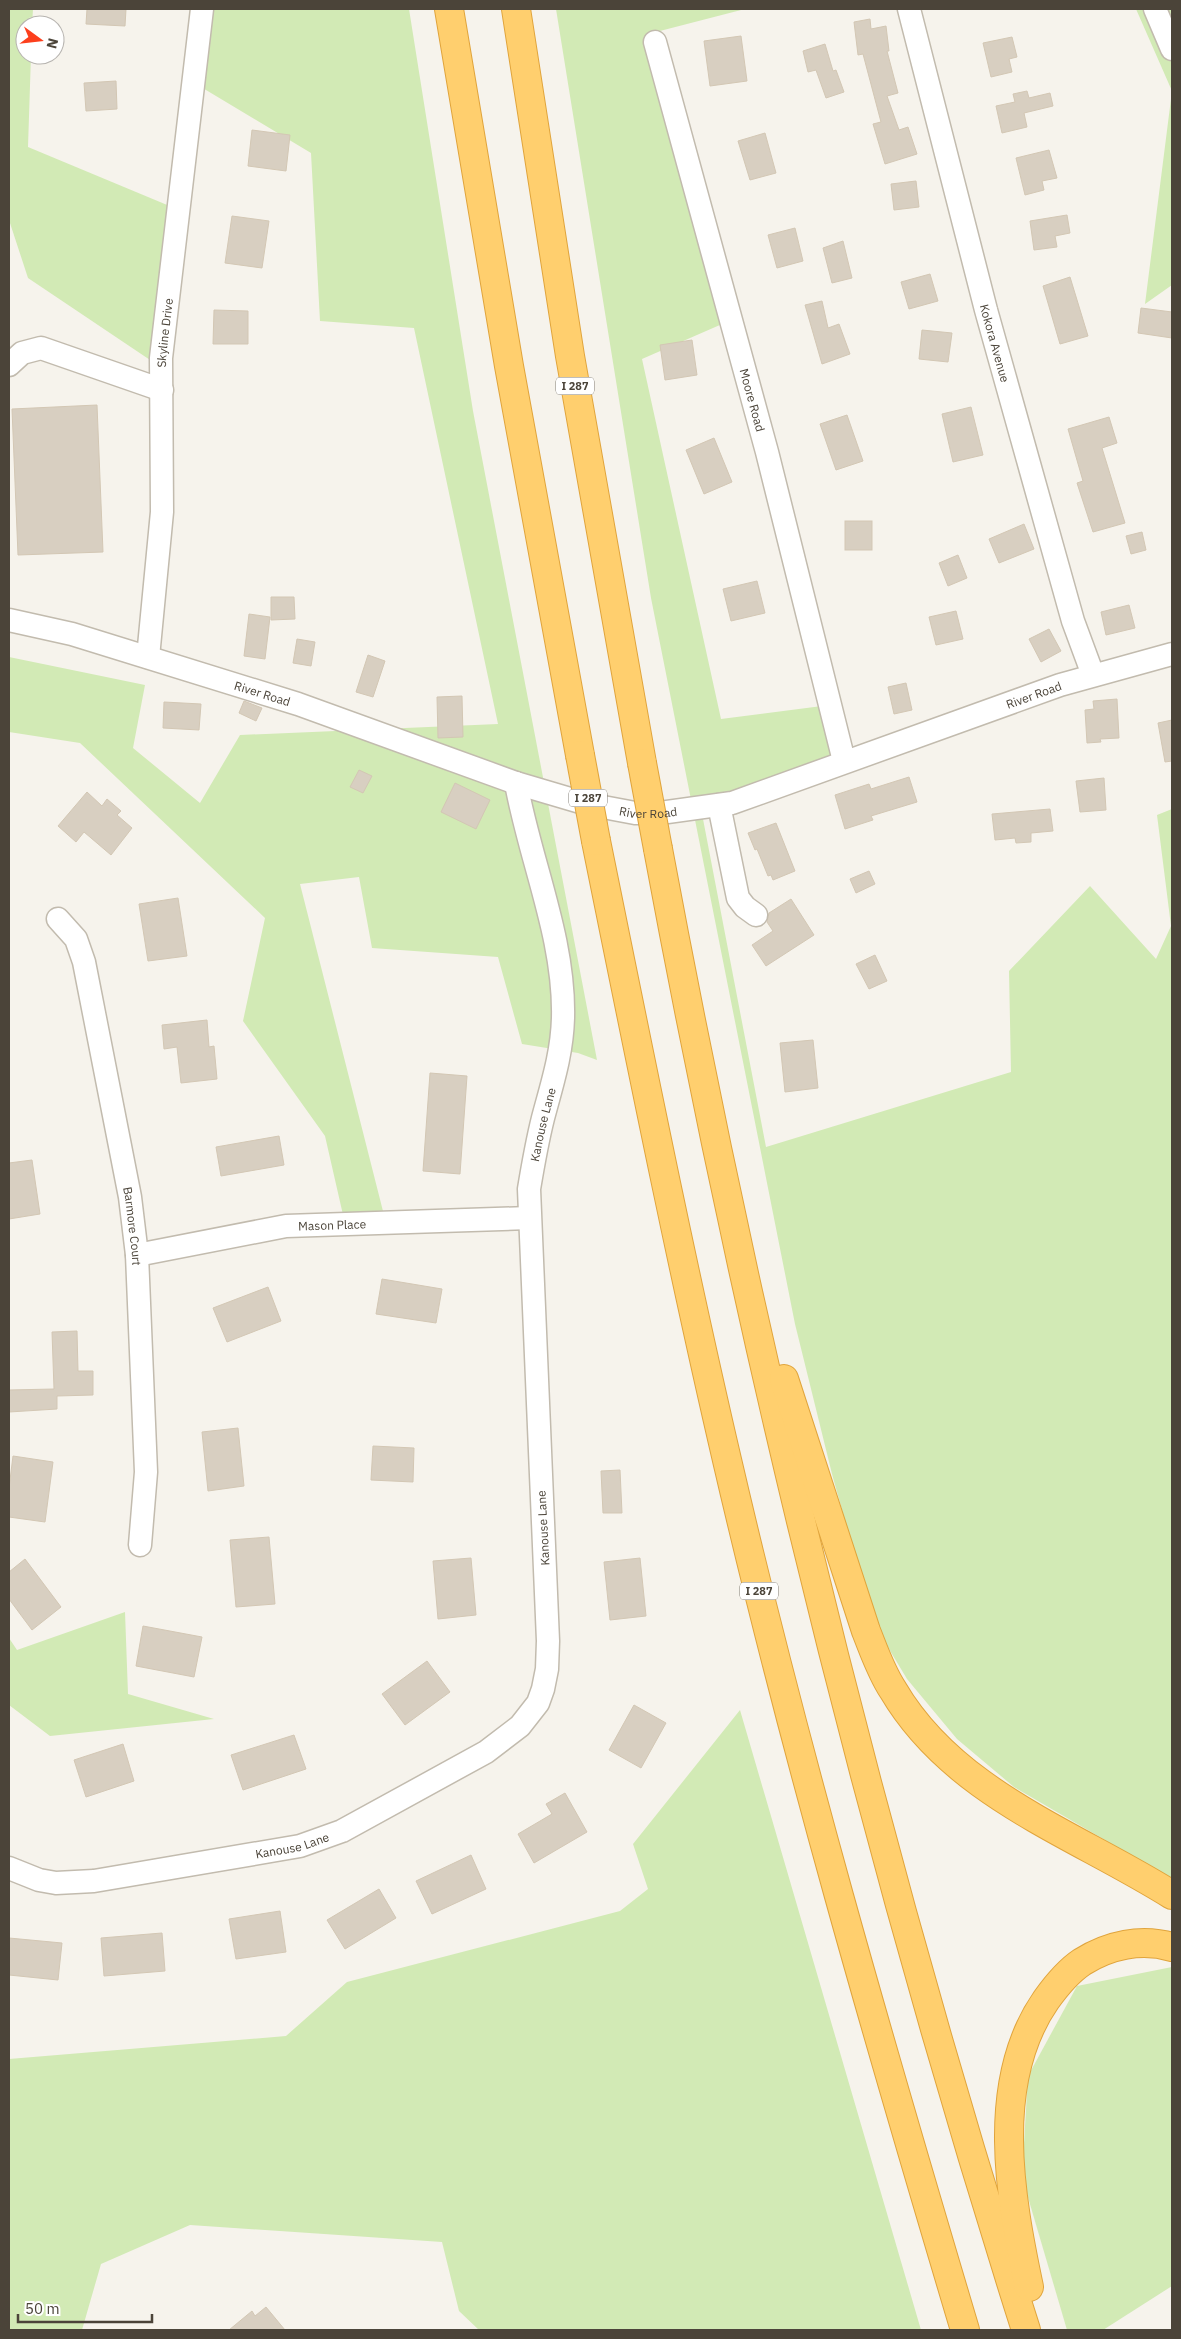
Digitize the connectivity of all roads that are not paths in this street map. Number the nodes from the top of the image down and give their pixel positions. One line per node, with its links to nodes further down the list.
1 (202, 9): 9 (street, Skyline Drive)
2 (449, 9): 27 (highway, I 287, bridge)
3 (516, 9): 19 (highway, I 287, bridge)
4 (909, 9): 13 (street, Kokora Avenue)
5 (1155, 9): 7 (street)
6 (655, 42): 14 (street, Moore Road)
7 (1172, 48)
8 (9, 365): 9 (street)
9 (162, 390): 12 (street, Skyline Drive)
10 (9, 620): 12 (street, River Road)
11 (1172, 654): 13 (street, River Road)
12 (148, 658): 15 (street, River Road)
13 (1093, 675): 14 (street, River Road)
14 (844, 761): 16 (street, River Road)
15 (516, 783): 16 (street, River Road); 20 (street, Kanouse Lane)
16 (719, 805): 17 (street)
17 (756, 915)
18 (58, 919): 21 (street, Barmore Court)
19 (727, 1197): 24 (highway); 26 (highway, I 287)
20 (529, 1218): 21 (street, Mason Place); 23 (street, Kanouse Lane)
21 (137, 1255): 22 (street, Barmore Court)
22 (140, 1545)
23 (9, 1868)
24 (1172, 1895)
25 (1172, 1947): 26 (highway)
26 (1029, 2319)
27 (965, 2330)

